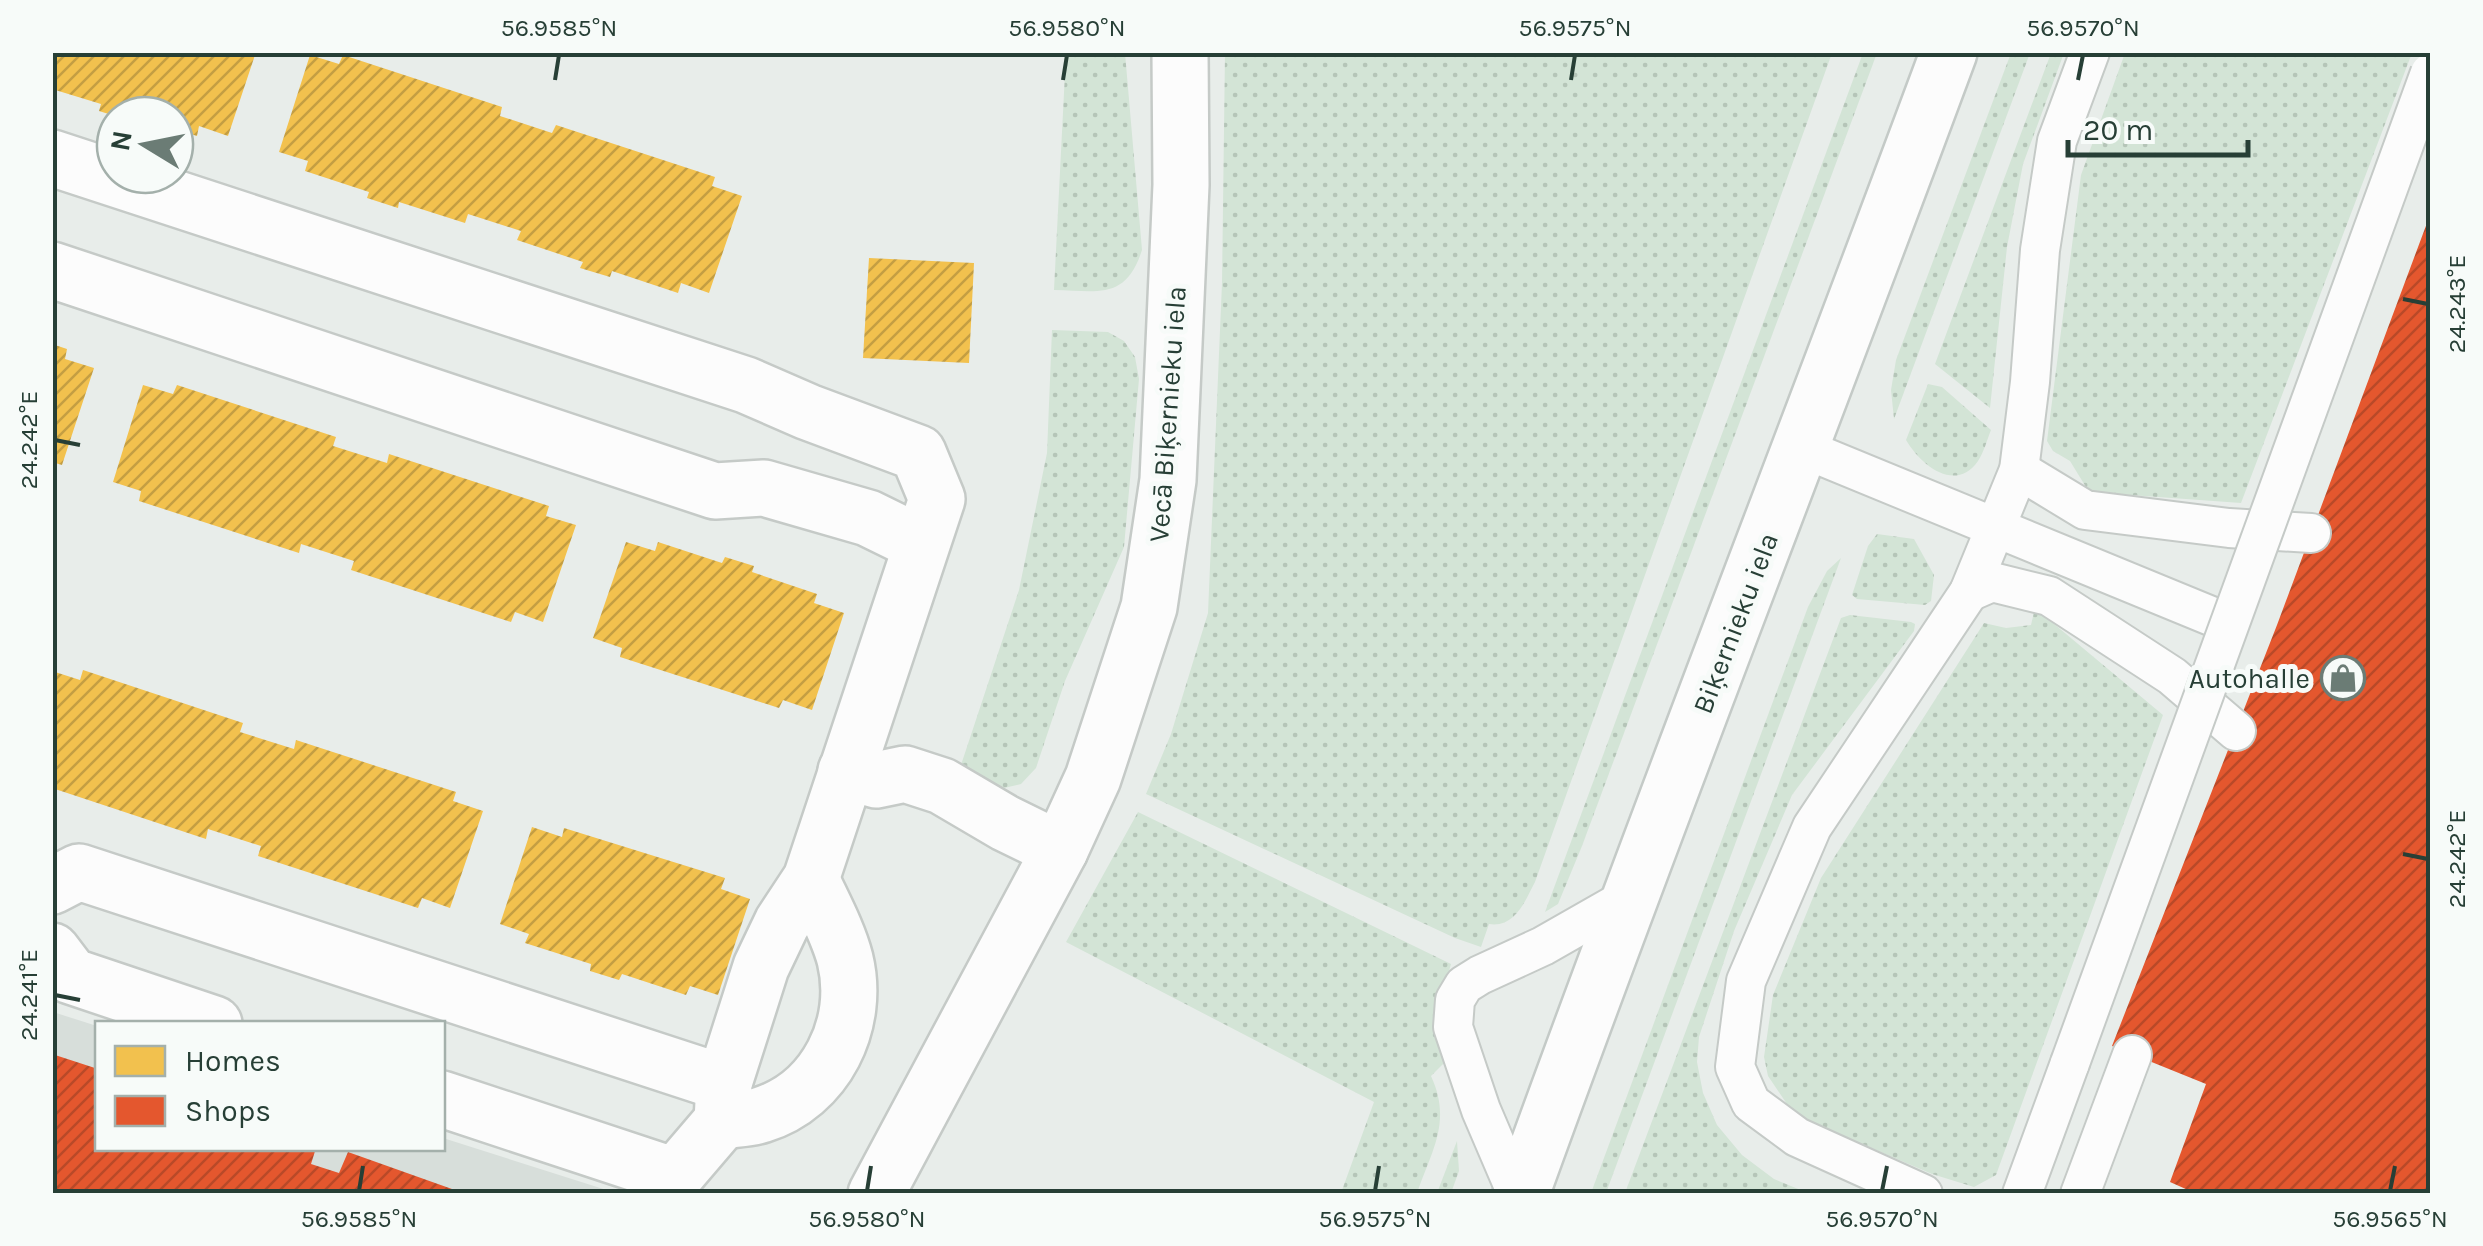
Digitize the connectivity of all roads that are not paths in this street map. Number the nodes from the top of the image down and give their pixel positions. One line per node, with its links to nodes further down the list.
1 (1180, 52): 16 (street, Vecā Biķernieku iela)
2 (1949, 52): 7 (street, Biķernieku iela)
3 (2090, 52): 8 (lane)
4 (2430, 74): 13 (lane, bridge)
5 (52, 158): 11 (street)
6 (52, 270): 11 (street)
7 (1802, 448): 9 (lane); 19 (street, Biķernieku iela)
8 (2019, 470): 9 (lane); 10 (lane)
9 (1996, 527): 12 (lane); 13 (lane)
10 (2311, 533)
11 (921, 544): 15 (street)
12 (1969, 592): 14 (lane); 27 (lane)
13 (2228, 623): 28 (lane, bridge)
14 (2236, 731)
15 (861, 775): 16 (street); 17 (street)
16 (1060, 850): 25 (street, Vecā Biķernieku iela)
17 (811, 880): 24 (street); 24 (street)
18 (52, 886): 24 (street)
19 (1628, 897): 26 (street, Biķernieku iela); 26 (lane)
20 (52, 951): 21 (street)
21 (205, 1021)
22 (2132, 1055): 29 (lane)
23 (445, 1100): 24 (street)
24 (723, 1102)
25 (876, 1194)
26 (1519, 1194)
27 (1924, 1194)
28 (2022, 1194)
29 (2080, 1194)

